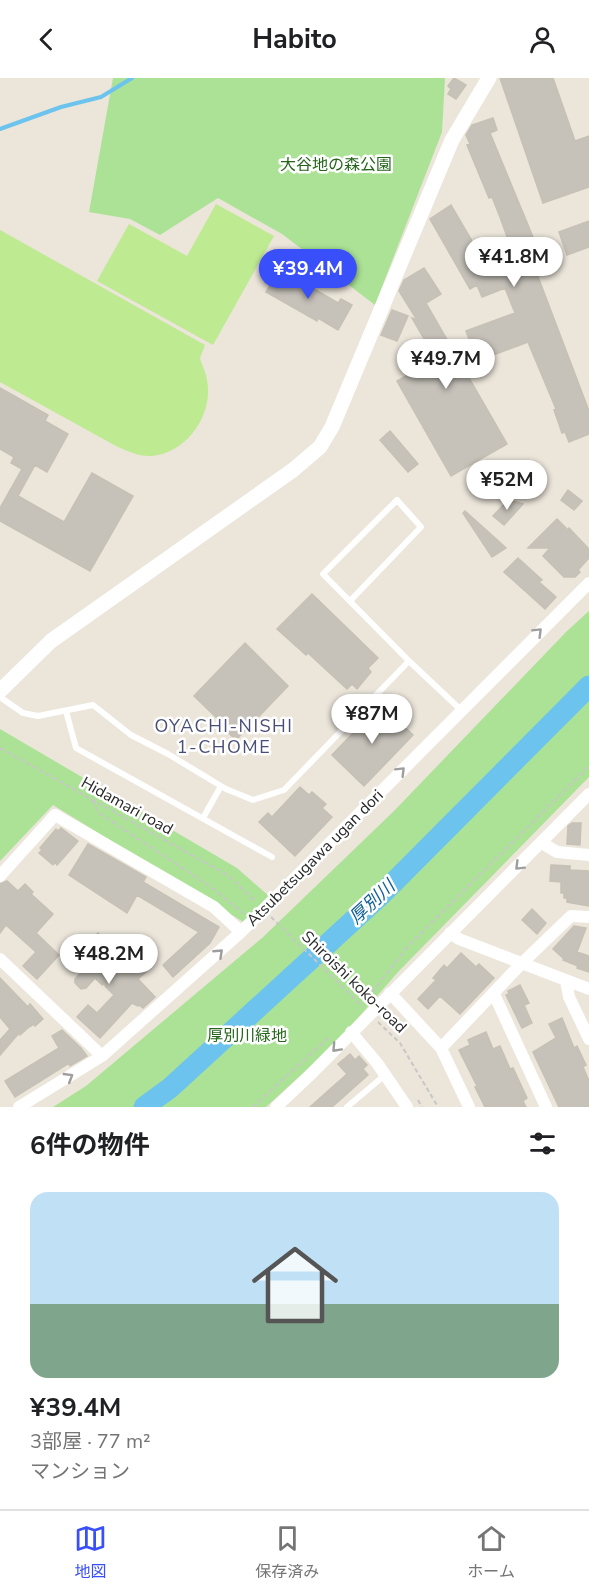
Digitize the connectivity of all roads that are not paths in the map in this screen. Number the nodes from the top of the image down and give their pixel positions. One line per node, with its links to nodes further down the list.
1 (489, 78): 5 (street)
2 (589, 583): 7 (street, Atsubetsugawa ugan dori, one-way to 2)
3 (350, 601): 3 (lane); 4 (lane)
4 (409, 661): 7 (lane); 9 (lane)
5 (0, 691)
6 (0, 697): 8 (lane)
7 (461, 710): 17 (street, Atsubetsugawa ugan dori, one-way to 7)
8 (66, 711): 9 (lane); 11 (lane)
9 (221, 786): 11 (lane)
10 (589, 794): 12 (street)
11 (203, 818): 14 (lane)
12 (542, 843): 13 (street); 18 (street, one-way to 18)
13 (589, 855)
14 (272, 856)
15 (0, 876): 17 (street)
16 (589, 917): 20 (street)
17 (241, 932): 28 (street, Atsubetsugawa ugan dori, one-way to 17)
18 (450, 933): 20 (street); 23 (street)
19 (0, 959): 28 (street)
20 (521, 964): 21 (street); 24 (street)
21 (566, 981): 22 (street); 26 (street)
22 (589, 989)
23 (390, 993): 25 (street); 27 (street)
24 (494, 994): 27 (street); 35 (street)
25 (351, 1032): 29 (street); 31 (street, one-way to 31)
26 (589, 1039)
27 (441, 1048): 34 (street)
28 (102, 1056): 30 (street, Atsubetsugawa ugan dori, one-way to 28)
29 (385, 1075): 32 (lane); 33 (street)
30 (18, 1107)
31 (276, 1107)
32 (347, 1107)
33 (406, 1107)
34 (469, 1107)
35 (546, 1107)

